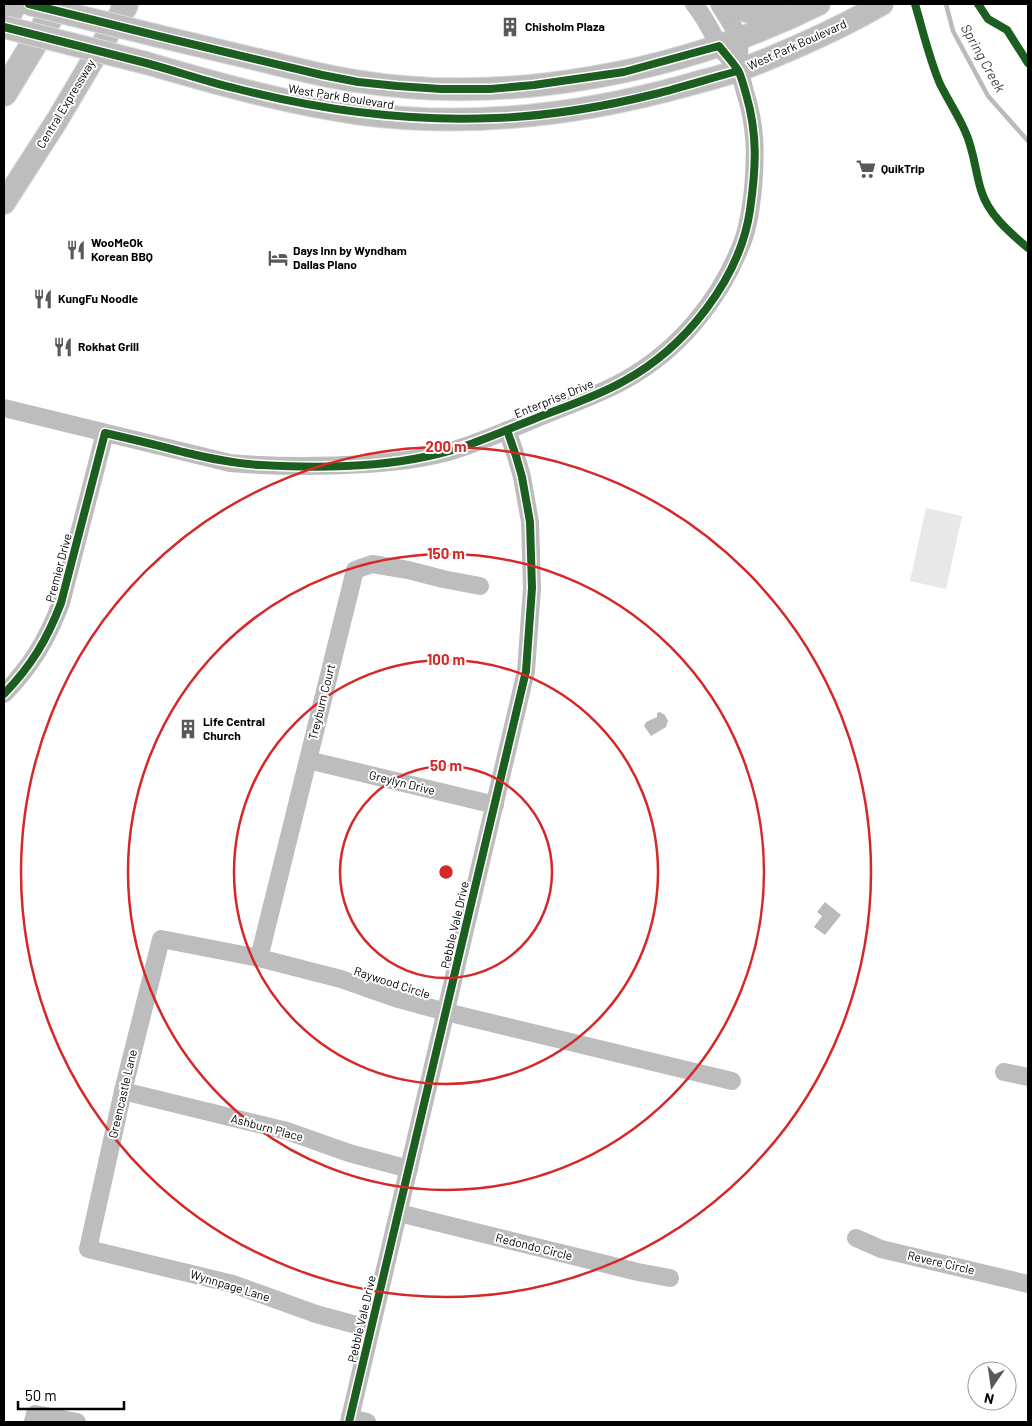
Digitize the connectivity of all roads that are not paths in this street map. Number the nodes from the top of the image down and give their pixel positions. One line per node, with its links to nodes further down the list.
1 (14, 4): 11 (highway)
2 (29, 4): 14 (main road, West Park Boulevard, bridge)
3 (58, 4): 16 (highway)
4 (694, 4): 14 (street, Enterprise Drive)
5 (719, 4): 13 (street)
6 (726, 4): 10 (main road)
7 (819, 4): 10 (main road, West Park Boulevard)
8 (882, 4): 15 (main road, West Park Boulevard)
9 (125, 5): 17 (main road, Central Expressway)
10 (790, 17): 13 (main road, West Park Boulevard)
11 (4, 21)
12 (4, 28): 15 (main road, West Park Boulevard, bridge)
13 (740, 38): 14 (main road, West Park Boulevard); 15 (street)
14 (719, 46): 15 (street, Enterprise Drive)
15 (738, 71): 19 (street, Enterprise Drive)
16 (4, 93)
17 (4, 204)
18 (4, 408): 20 (street, Enterprise Drive)
19 (506, 430): 20 (street, Enterprise Drive); 24 (street, Pebble Vale Drive)
20 (105, 433): 22 (street, Premier Drive)
21 (480, 586): 23 (street, Treyburn Court)
22 (4, 694)
23 (308, 760): 24 (street, Greylyn Drive); 26 (street, Treyburn Court)
24 (495, 805): 27 (street, Pebble Vale Drive)
25 (161, 939): 26 (street, Raywood Circle); 31 (street, Greencastle Lane)
26 (259, 958): 27 (street, Raywood Circle)
27 (446, 1012): 30 (street, Raywood Circle); 32 (street, Pebble Vale Drive)
28 (1004, 1072): 29 (street)
29 (1028, 1077)
30 (732, 1081)
31 (123, 1091): 32 (street, Ashburn Place); 35 (street, Greencastle Lane)
32 (409, 1169): 33 (street, Pebble Vale Drive)
33 (399, 1213): 36 (street, Redondo Circle); 38 (street, Pebble Vale Drive)
34 (856, 1238): 37 (street, Revere Circle)
35 (88, 1249): 38 (street, Wynnpage Lane)
36 (670, 1278)
37 (1028, 1284)
38 (371, 1329): 40 (street, Pebble Vale Drive)
39 (34, 1418): 41 (street)
40 (356, 1421)
41 (77, 1422)

